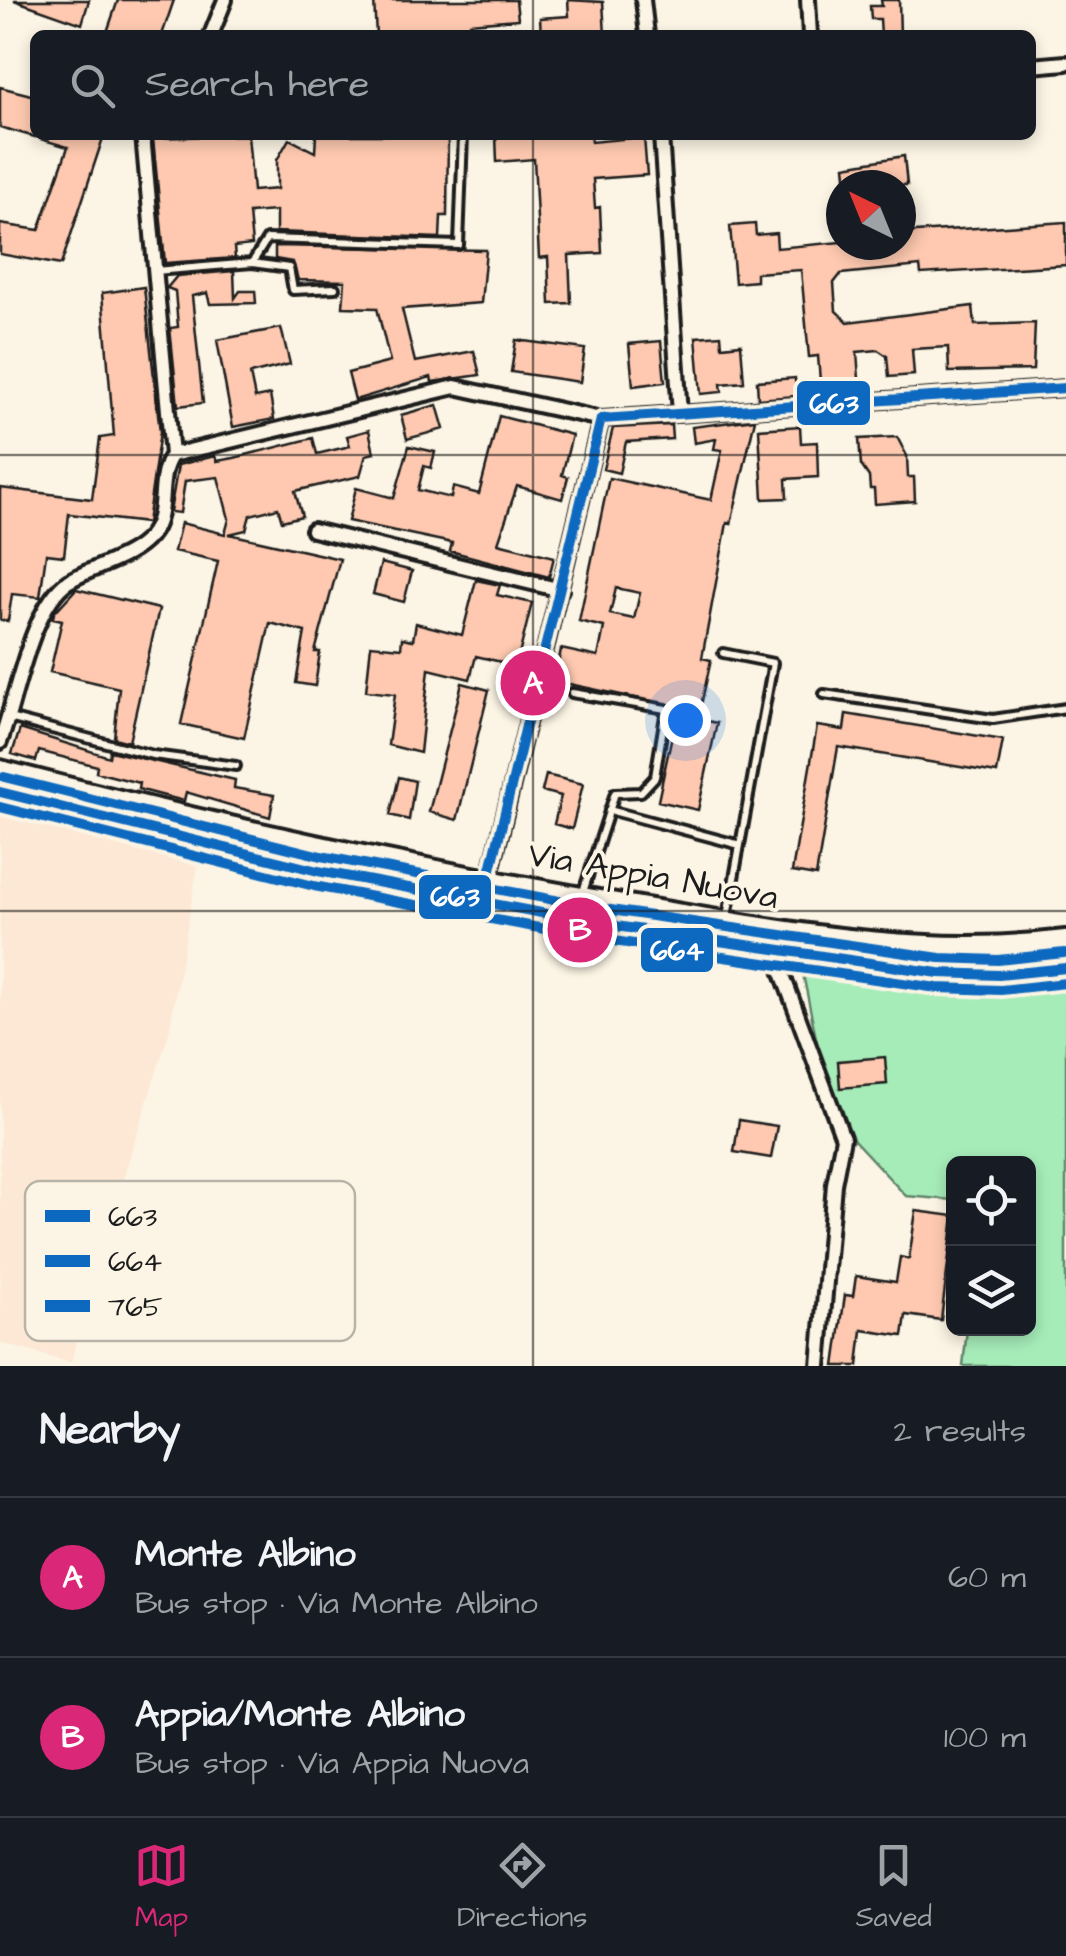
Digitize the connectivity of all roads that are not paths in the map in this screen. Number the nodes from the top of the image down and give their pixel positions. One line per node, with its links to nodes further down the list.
1 (224, 0): 4 (street)
2 (643, 0): 5 (street)
3 (808, 0): 6 (street)
4 (213, 30)
5 (646, 30)
6 (810, 30)
7 (1066, 63): 8 (street)
8 (1036, 66)
9 (143, 140): 13 (street)
10 (464, 140): 12 (lane)
11 (661, 140): 16 (street)
12 (252, 263): 13 (lane); 14 (lane)
13 (154, 272): 18 (street)
14 (336, 288)
15 (1066, 388): 16 (street)
16 (680, 414): 17 (street)
17 (602, 419): 18 (street); 20 (street)
18 (172, 455): 25 (street)
19 (313, 530): 20 (street)
20 (561, 590): 32 (street)
21 (723, 653): 31 (lane)
22 (572, 692): 30 (lane)
23 (824, 694): 24 (lane)
24 (1066, 708)
25 (9, 718): 26 (street); 27 (lane)
26 (0, 737)
27 (236, 766)
28 (0, 771): 32 (main road, Via Appia Nuova)
29 (0, 792): 32 (main road, Via Appia Nuova)
30 (610, 810): 31 (lane); 33 (lane)
31 (740, 845): 34 (lane)
32 (486, 892): 33 (main road, Via Appia Nuova); 36 (main road, Via Appia Nuova)
33 (582, 898): 34 (main road, Via Appia Nuova)
34 (726, 923): 35 (main road, Via Appia Nuova)
35 (1066, 941)
36 (774, 951): 37 (main road, Via Appia Nuova); 38 (street)
37 (1066, 968)
38 (819, 1366)

